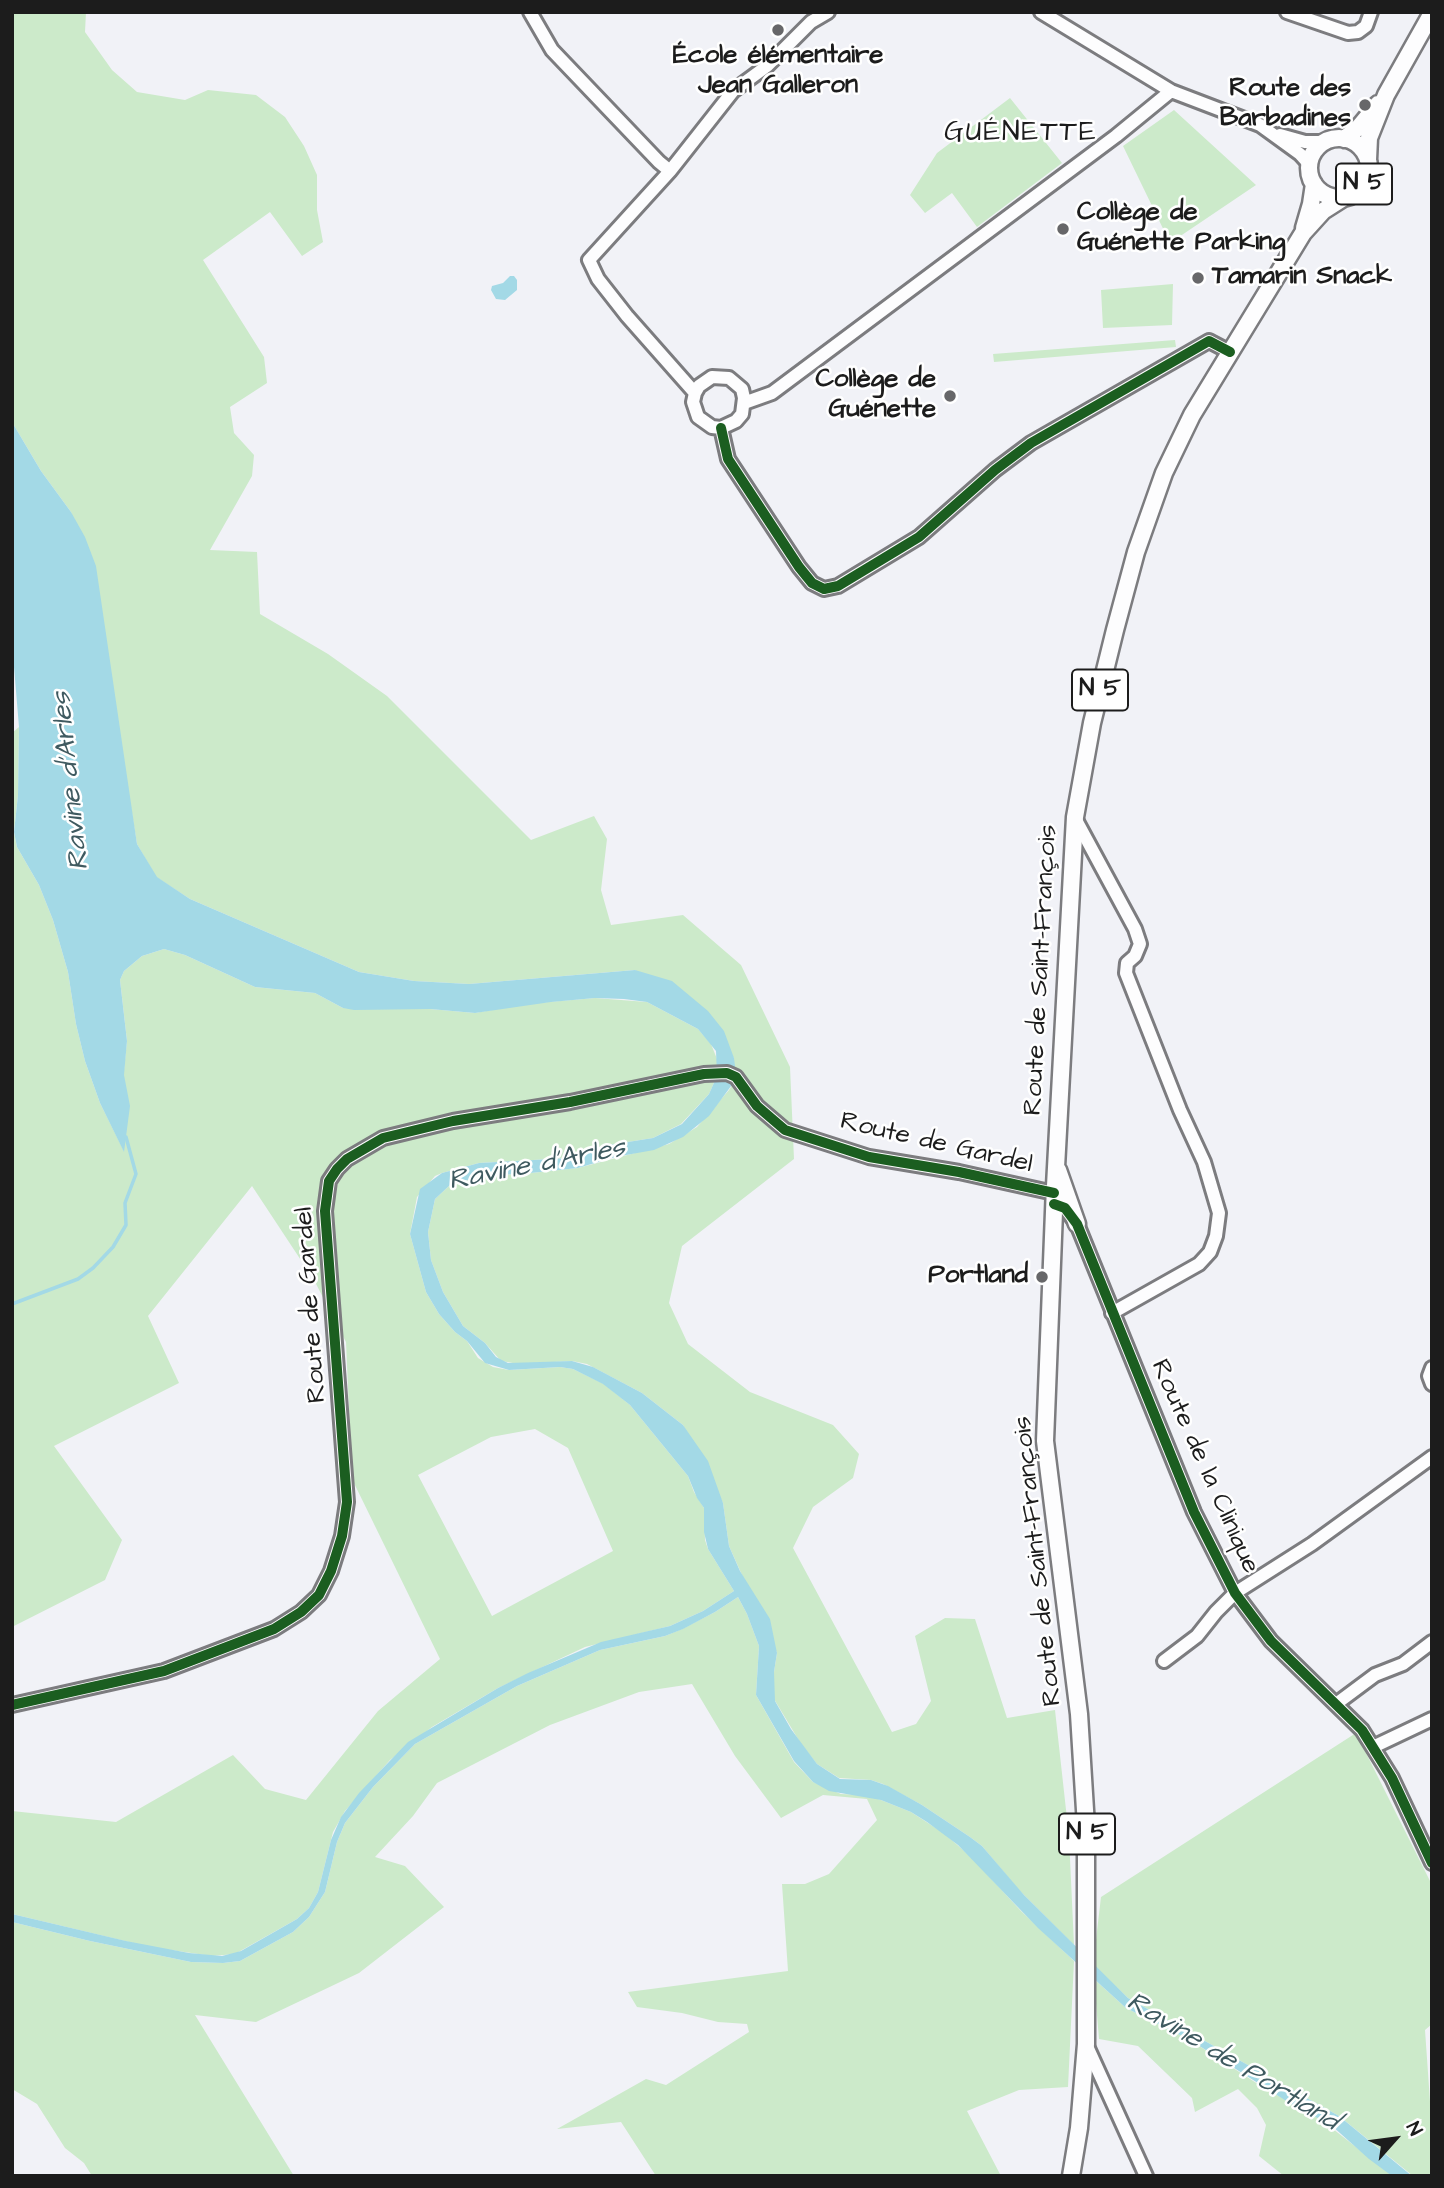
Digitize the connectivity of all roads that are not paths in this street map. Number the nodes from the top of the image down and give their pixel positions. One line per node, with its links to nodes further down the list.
1 (530, 12): 14 (street)
2 (828, 12): 14 (street)
3 (1041, 12): 7 (street)
4 (1287, 12): 5 (street)
5 (1371, 12)
6 (1432, 13): 8 (main road, N 5)
7 (1171, 91): 9 (street); 20 (street)
8 (1387, 95): 10 (main road, N 5); 12 (main road, N 5)
9 (1273, 133): 11 (street); 13 (street)
10 (1344, 139): 11 (main road, N 5); 12 (main road, N 5)
11 (1324, 142): 13 (main road, N 5)
12 (1368, 160): 16 (main road, N 5)
13 (1310, 165): 15 (main road, N 5)
14 (670, 170): 19 (street)
15 (1314, 184): 16 (main road, N 5); 17 (main road, Route de Saint-François / N 5)
16 (1345, 197): 17 (main road, Route de Saint-François / N 5)
17 (1303, 233): 18 (main road, Route de Saint-François / N 5)
18 (1230, 352): 21 (street); 22 (main road, Route de Saint-François / N 5)
19 (695, 393): 20 (street); 21 (street)
20 (744, 403): 21 (street)
21 (721, 428)
22 (1074, 817): 23 (main road, Route de Saint-François / N 5); 27 (street)
23 (1056, 1165): 24 (main road, Route de Saint-François / N 5); 25 (main road)
24 (1054, 1204): 25 (street); 26 (main road, Route de Saint-François / N 5); 34 (street, Route de Gardel)
25 (1079, 1232): 26 (main road); 27 (street, Route de la Clinique)
26 (1053, 1248): 41 (main road, Route de Saint-François / N 5)
27 (1112, 1313): 31 (street, Route de la Clinique)
28 (1432, 1368): 29 (street)
29 (1432, 1384)
30 (1432, 1457): 31 (street)
31 (1235, 1593): 33 (street); 35 (street, Route de la Clinique)
32 (1432, 1642): 35 (street)
33 (1164, 1661)
34 (12, 1704)
35 (1336, 1704): 37 (street, Route de la Clinique)
36 (1432, 1719): 37 (street)
37 (1373, 1747): 39 (street, Route de la Clinique)
38 (1432, 1829): 39 (street)
39 (1419, 1836): 40 (street, Route de la Clinique)
40 (1432, 1863)
41 (1086, 2043): 42 (main road, Route de Saint-François / N 5); 43 (street)
42 (1071, 2176)
43 (1146, 2176)

